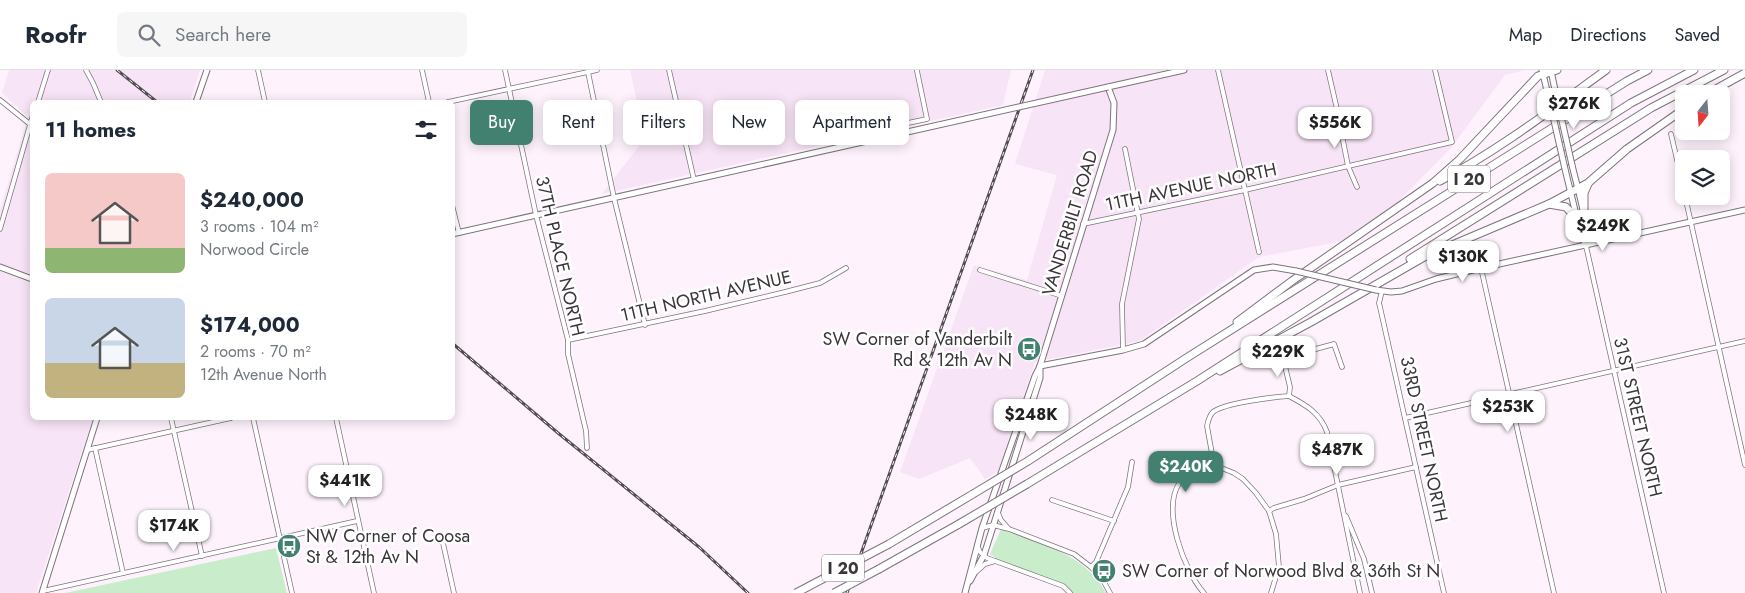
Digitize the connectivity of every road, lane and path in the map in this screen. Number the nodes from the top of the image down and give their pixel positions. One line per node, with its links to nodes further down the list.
1 (48, 70): 26 (street)
2 (86, 70): 27 (street)
3 (207, 70): 28 (street)
4 (258, 70): 29 (street)
5 (422, 70): 30 (street)
6 (505, 70): 24 (street, 37TH PLACE NORTH)
7 (597, 70): 19 (street)
8 (669, 70): 41 (street)
9 (1184, 70): 23 (street)
10 (1218, 70): 44 (street)
11 (1328, 70): 40 (street)
12 (1435, 70): 40 (street, 11TH AVENUE NORTH)
13 (1606, 70): 46 (highway)
14 (1648, 70): 75 (highway, I 20)
15 (1694, 70): 79 (highway, I 20)
16 (1724, 70): 69 (highway)
17 (916, 71): 33 (street)
18 (1553, 71): 20 (highway); 45 (street, 31ST STREET NORTH, bridge)
19 (588, 72): 24 (street); 47 (street)
20 (1542, 72): 45 (street, 31ST STREET NORTH, bridge); 46 (highway)
21 (1745, 73): 22 (highway)
22 (1724, 85)
23 (1108, 87): 35 (street, bridge); 56 (street, VANDERBILT ROAD)
24 (509, 89): 31 (street); 52 (street, 37TH PLACE NORTH)
25 (0, 100): 34 (street)
26 (39, 100)
27 (99, 100)
28 (197, 100)
29 (265, 100)
30 (429, 100)
31 (455, 101)
32 (1675, 115): 42 (highway)
33 (909, 123)
34 (30, 125): 57 (street)
35 (909, 132)
36 (1671, 134): 39 (street)
37 (850, 145): 41 (street)
38 (1125, 150): 51 (street)
39 (1675, 151)
40 (1348, 166): 43 (street); 44 (street, 11TH AVENUE NORTH)
41 (694, 180): 47 (street)
42 (1588, 183): 45 (highway); 53 (highway)
43 (1357, 187)
44 (1245, 190): 51 (street, 11TH AVENUE NORTH); 61 (street)
45 (1574, 191): 48 (highway); 53 (street, 31ST STREET NORTH)
46 (1421, 192): 75 (highway)
47 (614, 198): 52 (street); 70 (street)
48 (1548, 204): 53 (highway); 69 (highway)
49 (1687, 205): 55 (street)
50 (1745, 210): 55 (street)
51 (1138, 212): 56 (street, 11TH AVENUE NORTH); 74 (street)
52 (536, 215): 58 (street); 71 (street, 37TH PLACE NORTH)
53 (1580, 216): 60 (street, 31ST STREET NORTH)
54 (455, 217): 58 (street)
55 (1691, 222): 60 (street); 73 (street)
56 (1083, 224): 68 (street, VANDERBILT ROAD)
57 (0, 229)
58 (459, 233): 59 (street)
59 (455, 234)
60 (1586, 246): 64 (street); 78 (street, 31ST STREET NORTH)
61 (1259, 252)
62 (0, 267): 66 (street)
63 (846, 268): 70 (street, 11TH NORTH AVENUE)
64 (1481, 268): 67 (street); 80 (street)
65 (980, 270): 68 (street)
66 (30, 278)
67 (1379, 291): 74 (street, bridge); 82 (street, 33RD STREET NORTH)
68 (1062, 296): 76 (street, VANDERBILT ROAD)
69 (1319, 317): 79 (highway)
70 (645, 324): 71 (street, 11TH NORTH AVENUE)
71 (568, 340): 90 (street, 37TH PLACE NORTH)
72 (1745, 341): 73 (street)
73 (1719, 347): 78 (street); 94 (street)
74 (1123, 350): 76 (street)
75 (1188, 357): 122 (highway, I 20, bridge)
76 (1040, 366): 98 (street, VANDERBILT ROAD); 104 (street, VANDERBILT ROAD)
77 (1342, 368): 81 (street)
78 (1614, 371): 80 (street); 133 (street, 31ST STREET NORTH)
79 (1197, 381): 123 (highway, I 20, bridge)
80 (1509, 394): 82 (street); 132 (street)
81 (1289, 396): 93 (street); 96 (street)
82 (1405, 418): 95 (street, 33RD STREET NORTH)
83 (96, 420): 91 (street)
84 (172, 420): 88 (street)
85 (222, 420): 88 (street)
86 (253, 420): 107 (street)
87 (336, 420): 101 (street)
88 (174, 430): 89 (street); 110 (street)
89 (95, 448): 91 (street); 113 (street)
90 (587, 448)
91 (87, 450): 117 (street)
92 (1132, 462): 102 (street)
93 (1214, 464): 99 (street); 127 (street)
94 (1745, 465)
95 (1416, 468): 96 (street); 131 (street, 33RD STREET NORTH)
96 (1338, 485): 99 (street); 100 (street)
97 (1052, 500): 102 (street)
98 (998, 511): 103 (street, VANDERBILT ROAD); 105 (street)
99 (1269, 511): 128 (street)
100 (1344, 511): 129 (street); 130 (street)
101 (357, 521): 107 (street); 120 (street)
102 (1114, 521): 112 (street)
103 (994, 525): 104 (street); 105 (street); 109 (street, VANDERBILT ROAD)
104 (982, 528): 108 (street, VANDERBILT ROAD)
105 (1009, 529): 112 (street)
106 (441, 534): 121 (street)
107 (280, 538): 110 (street); 119 (street)
108 (977, 545): 109 (street); 116 (street, VANDERBILT ROAD)
109 (984, 555): 111 (street); 114 (street, VANDERBILT ROAD)
110 (202, 556): 113 (street)
111 (995, 561): 114 (street); 125 (street)
112 (1091, 567): 126 (street)
113 (123, 573): 115 (street)
114 (974, 574): 116 (street, VANDERBILT ROAD)
115 (66, 586): 117 (street); 118 (street)
116 (967, 586): 124 (street, VANDERBILT ROAD)
117 (43, 592)
118 (67, 593)
119 (292, 593)
120 (374, 593)
121 (454, 593)
122 (796, 593)
123 (834, 593)
124 (965, 593)
125 (1070, 593)
126 (1110, 593)
127 (1204, 593)
128 (1271, 593)
129 (1360, 593)
130 (1372, 593)
131 (1444, 593)
132 (1554, 593)
133 (1664, 593)

